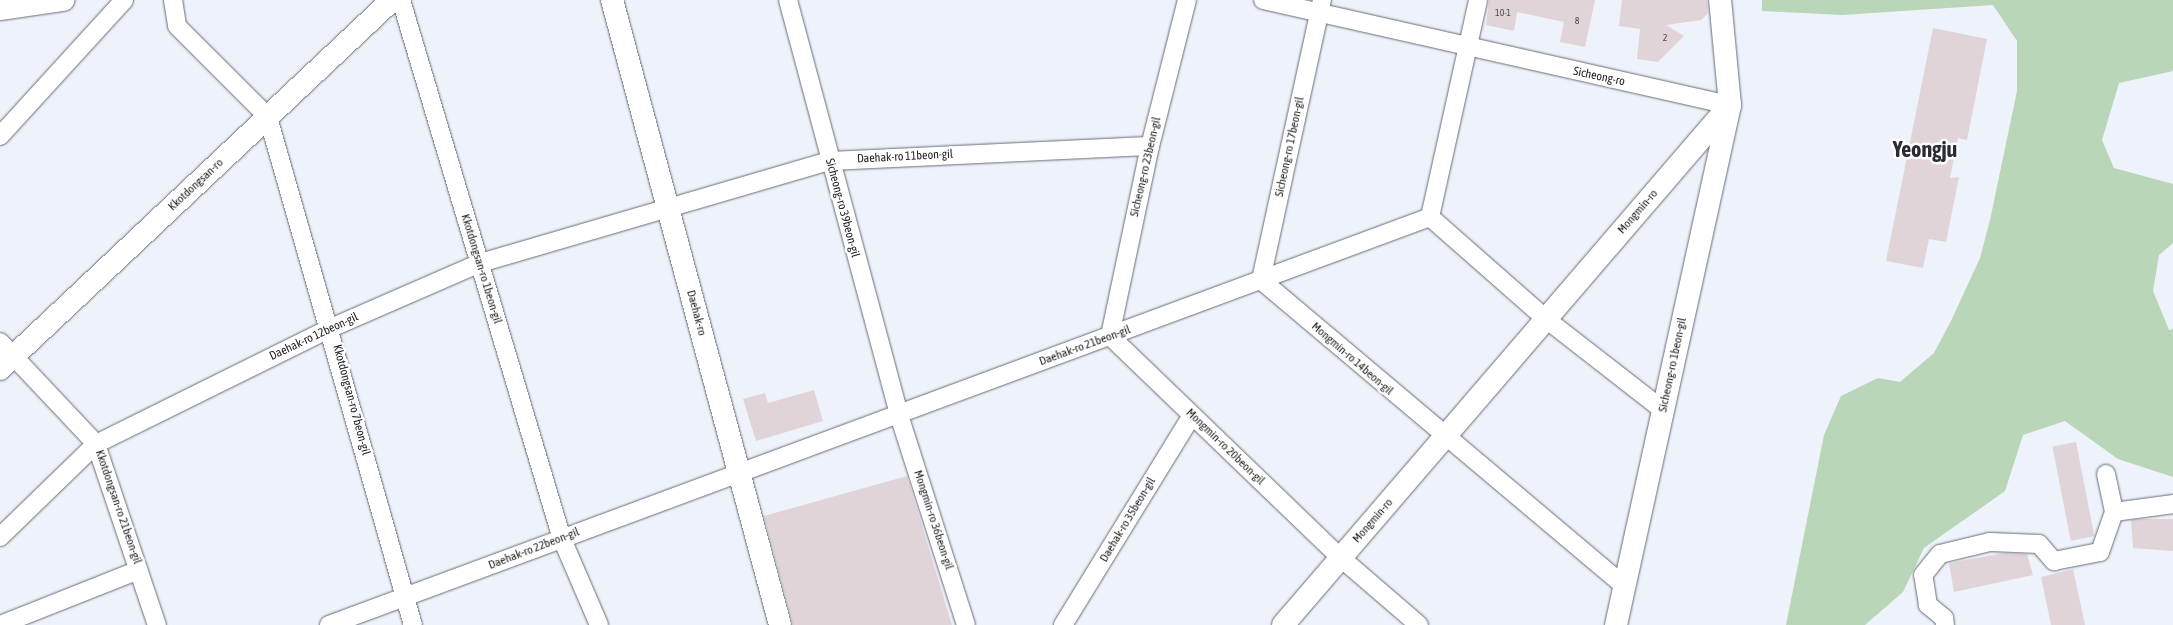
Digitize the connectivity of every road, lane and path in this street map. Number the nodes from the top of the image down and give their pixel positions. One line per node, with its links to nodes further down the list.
1 (63, 0): 13 (main road)
2 (124, 0): 17 (street)
3 (173, 0): 16 (street)
4 (392, 0): 16 (main road, Kkotdongsan-ro)
5 (401, 0): 22 (street, Kkotdongsan-ro 1beon-gil)
6 (612, 0): 20 (main road, Daehak-ro)
7 (788, 0): 19 (street, Sicheong-ro 39beon-gil)
8 (1188, 0): 18 (street, Sicheong-ro 23beon-gil)
9 (1264, 0): 12 (street, Sicheong-ro)
10 (1478, 0): 14 (street)
11 (1720, 0): 15 (main road, Sicheong-ro 1beon-gil)
12 (1321, 8): 14 (street, Sicheong-ro); 23 (street, Sicheong-ro 17beon-gil)
13 (0, 9)
14 (1468, 48): 15 (street, Sicheong-ro); 21 (street)
15 (1730, 105): 24 (main road, Mongmin-ro); 28 (main road, Sicheong-ro 1beon-gil)
16 (268, 117): 25 (street, Kkotdongsan-ro 7beon-gil); 27 (main road, Kkotdongsan-ro)
17 (0, 136)
18 (1150, 146): 19 (street, Daehak-ro 11beon-gil); 26 (street, Sicheong-ro 23beon-gil)
19 (829, 161): 20 (street, Daehak-ro 11beon-gil); 29 (street, Sicheong-ro 39beon-gil)
20 (667, 206): 22 (street, Daehak-ro 12beon-gil); 33 (main road, Daehak-ro)
21 (1430, 217): 23 (street, Daehak-ro 21beon-gil); 24 (street)
22 (480, 263): 25 (street, Daehak-ro 12beon-gil); 38 (street, Kkotdongsan-ro 1beon-gil)
23 (1261, 280): 26 (street, Daehak-ro 21beon-gil); 31 (street, Mongmin-ro 14beon-gil)
24 (1546, 319): 28 (street); 31 (main road, Mongmin-ro)
25 (332, 328): 32 (street, Daehak-ro 12beon-gil); 42 (street, Kkotdongsan-ro 7beon-gil)
26 (1110, 336): 29 (street, Daehak-ro 21beon-gil); 30 (street, Mongmin-ro 20beon-gil)
27 (5, 356): 32 (street, Kkotdongsan-ro 21beon-gil)
28 (1663, 410): 41 (main road, Sicheong-ro 1beon-gil)
29 (899, 414): 33 (street, Daehak-ro 21beon-gil); 49 (street, Mongmin-ro 36beon-gil)
30 (1192, 415): 39 (street, Mongmin-ro 20beon-gil); 50 (street, Daehak-ro 35beon-gil)
31 (1444, 438): 39 (main road, Mongmin-ro); 41 (street)
32 (96, 444): 37 (street, Daehak-ro 12beon-gil); 40 (street, Kkotdongsan-ro 21beon-gil)
33 (739, 472): 38 (street, Daehak-ro 22beon-gil); 48 (main road, Daehak-ro)
34 (2106, 474): 36 (street)
35 (2173, 504): 36 (street)
36 (2114, 512): 54 (street)
37 (0, 537)
38 (562, 538): 42 (street, Daehak-ro 22beon-gil); 47 (street, Kkotdongsan-ro 1beon-gil)
39 (1341, 558): 51 (main road, Mongmin-ro); 52 (street)
40 (139, 570): 43 (street, Kkotdongsan-ro 21beon-gil); 44 (street, Kkotdongsan-ro 21beon-gil)
41 (1625, 586): 53 (main road, Sicheong-ro 1beon-gil)
42 (406, 598): 45 (street, Daehak-ro 22beon-gil); 46 (street, Kkotdongsan-ro 7beon-gil)
43 (0, 625)
44 (157, 625)
45 (329, 625)
46 (412, 625)
47 (600, 625)
48 (780, 625)
49 (966, 625)
50 (1063, 625)
51 (1283, 625)
52 (1419, 625)
53 (1616, 625)
54 (1945, 625)

